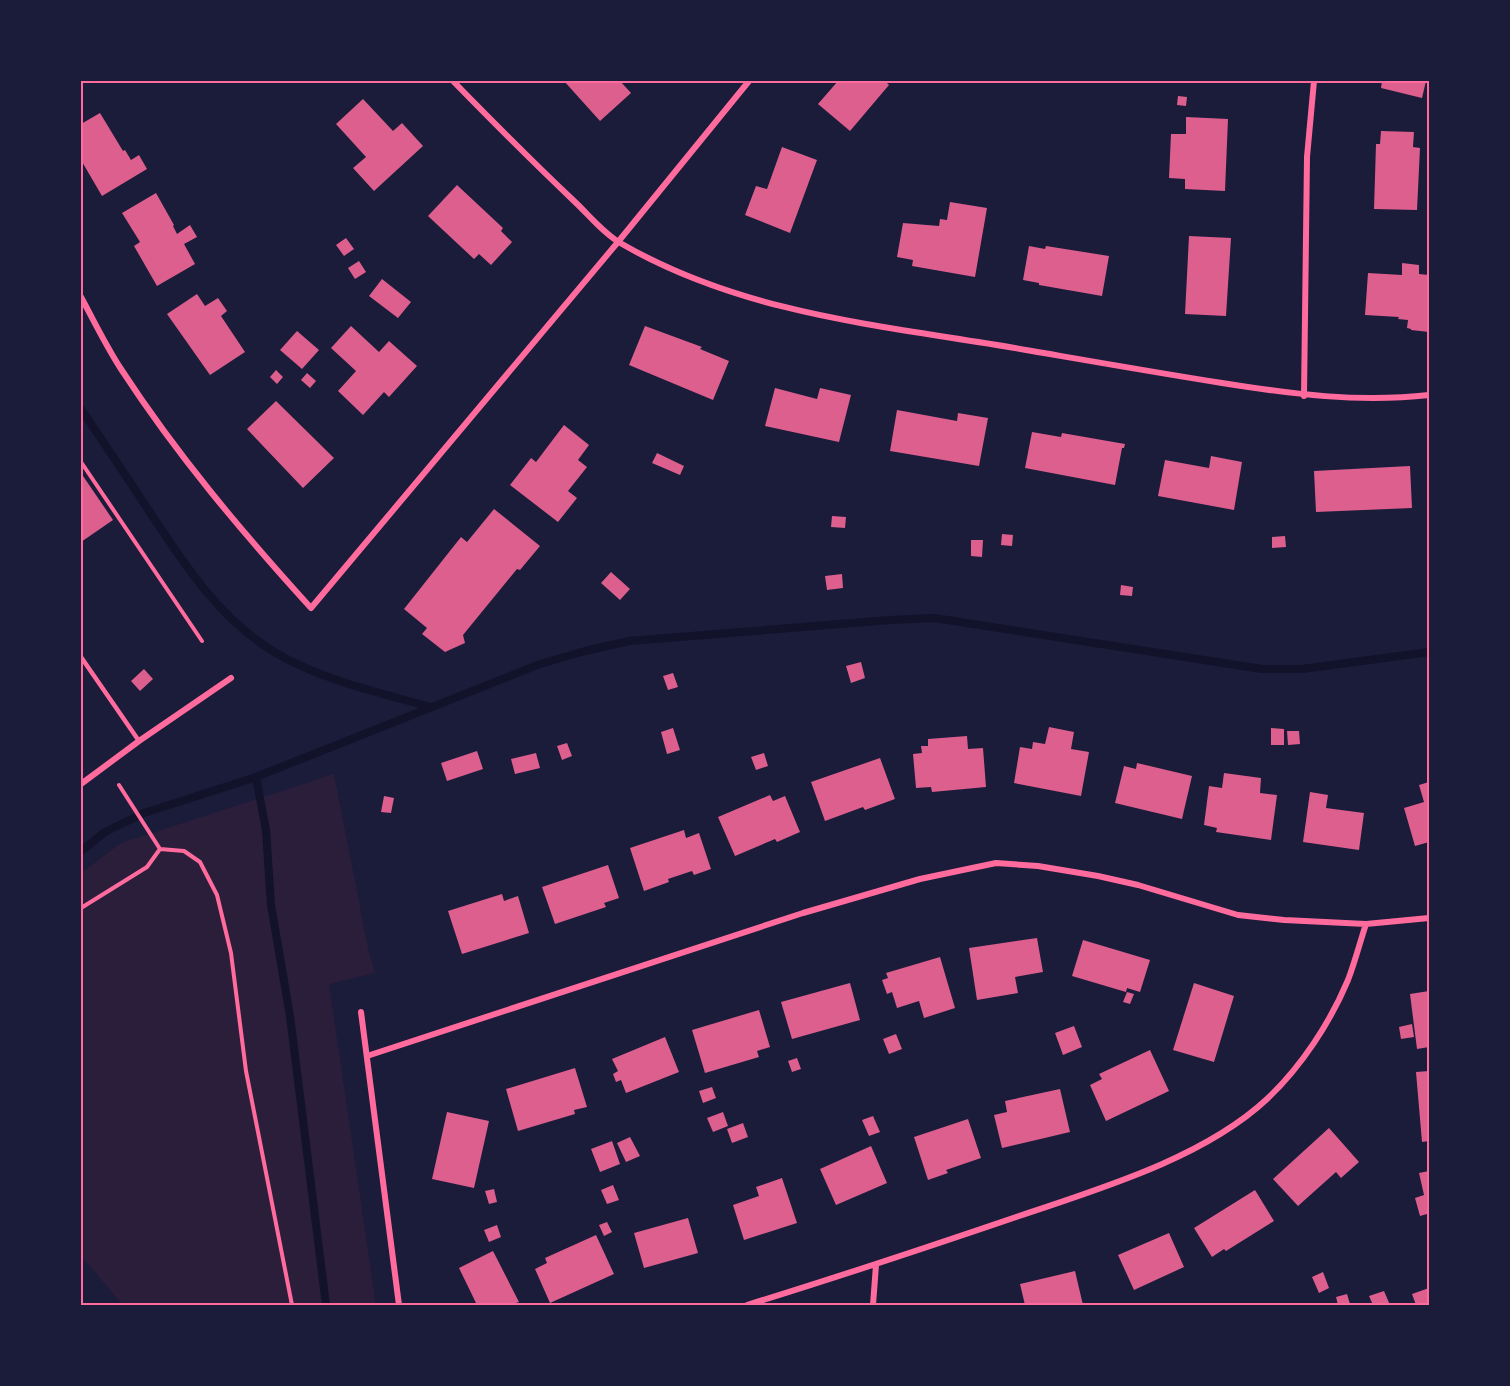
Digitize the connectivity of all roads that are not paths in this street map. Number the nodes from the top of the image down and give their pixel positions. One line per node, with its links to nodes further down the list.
1 (453, 81): 4 (street)
2 (749, 81): 4 (street)
3 (1314, 81): 7 (street)
4 (618, 242): 5 (street); 7 (street)
5 (81, 297)
6 (1429, 395): 7 (street)
7 (1304, 396)
8 (81, 657): 10 (lane)
9 (231, 678): 10 (street)
10 (139, 741): 11 (street)
11 (81, 784)
12 (1429, 918): 13 (street)
13 (1366, 924): 15 (street); 16 (street)
14 (362, 1012): 15 (street)
15 (367, 1056): 17 (street)
16 (876, 1265): 18 (street); 19 (street)
17 (399, 1305)
18 (747, 1305)
19 (873, 1305)

